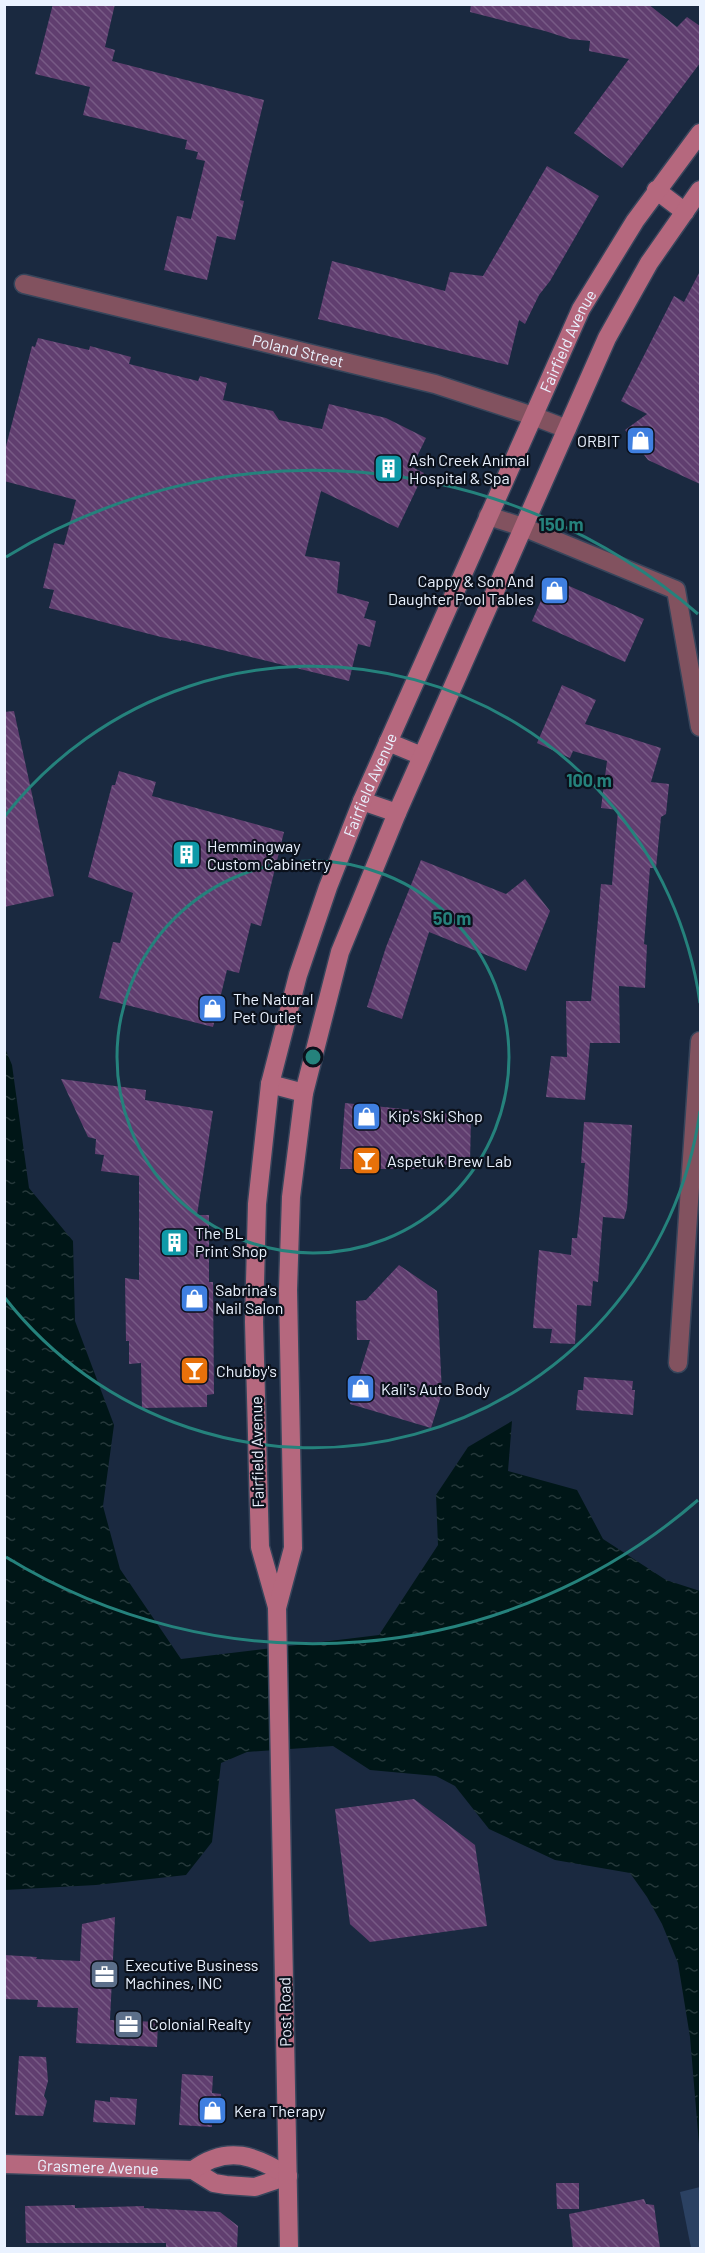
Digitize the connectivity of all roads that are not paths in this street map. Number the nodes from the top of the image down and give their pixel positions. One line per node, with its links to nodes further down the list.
1 (700, 133): 2 (main road, Fairfield Avenue)
2 (656, 190): 4 (main road); 6 (main road, Fairfield Avenue)
3 (700, 190): 4 (main road, Fairfield Avenue)
4 (685, 212): 7 (main road, Fairfield Avenue)
5 (24, 284): 6 (street, Poland Street)
6 (533, 416): 7 (street, Poland Street); 8 (main road, Fairfield Avenue)
7 (567, 429): 9 (main road, Fairfield Avenue)
8 (488, 516): 9 (street); 11 (main road, Fairfield Avenue)
9 (523, 527): 10 (street); 12 (main road, Fairfield Avenue)
10 (700, 727)
11 (388, 742): 12 (main road); 13 (main road, Fairfield Avenue)
12 (422, 756): 14 (main road, Fairfield Avenue)
13 (362, 801): 14 (main road); 16 (main road, Fairfield Avenue)
14 (397, 813): 17 (main road, Fairfield Avenue)
15 (700, 1041): 18 (street)
16 (270, 1084): 17 (main road); 19 (main road, Fairfield Avenue)
17 (304, 1093): 19 (main road, Fairfield Avenue)
18 (678, 1363)
19 (277, 1608): 20 (main road, Fairfield Avenue)
20 (281, 1776): 23 (main road, Post Road)
21 (4, 2164): 22 (main road, Grasmere Avenue)
22 (193, 2170): 23 (main road, Grasmere Avenue); 23 (main road)
23 (288, 2176): 24 (main road, Post Road)
24 (288, 2248)

